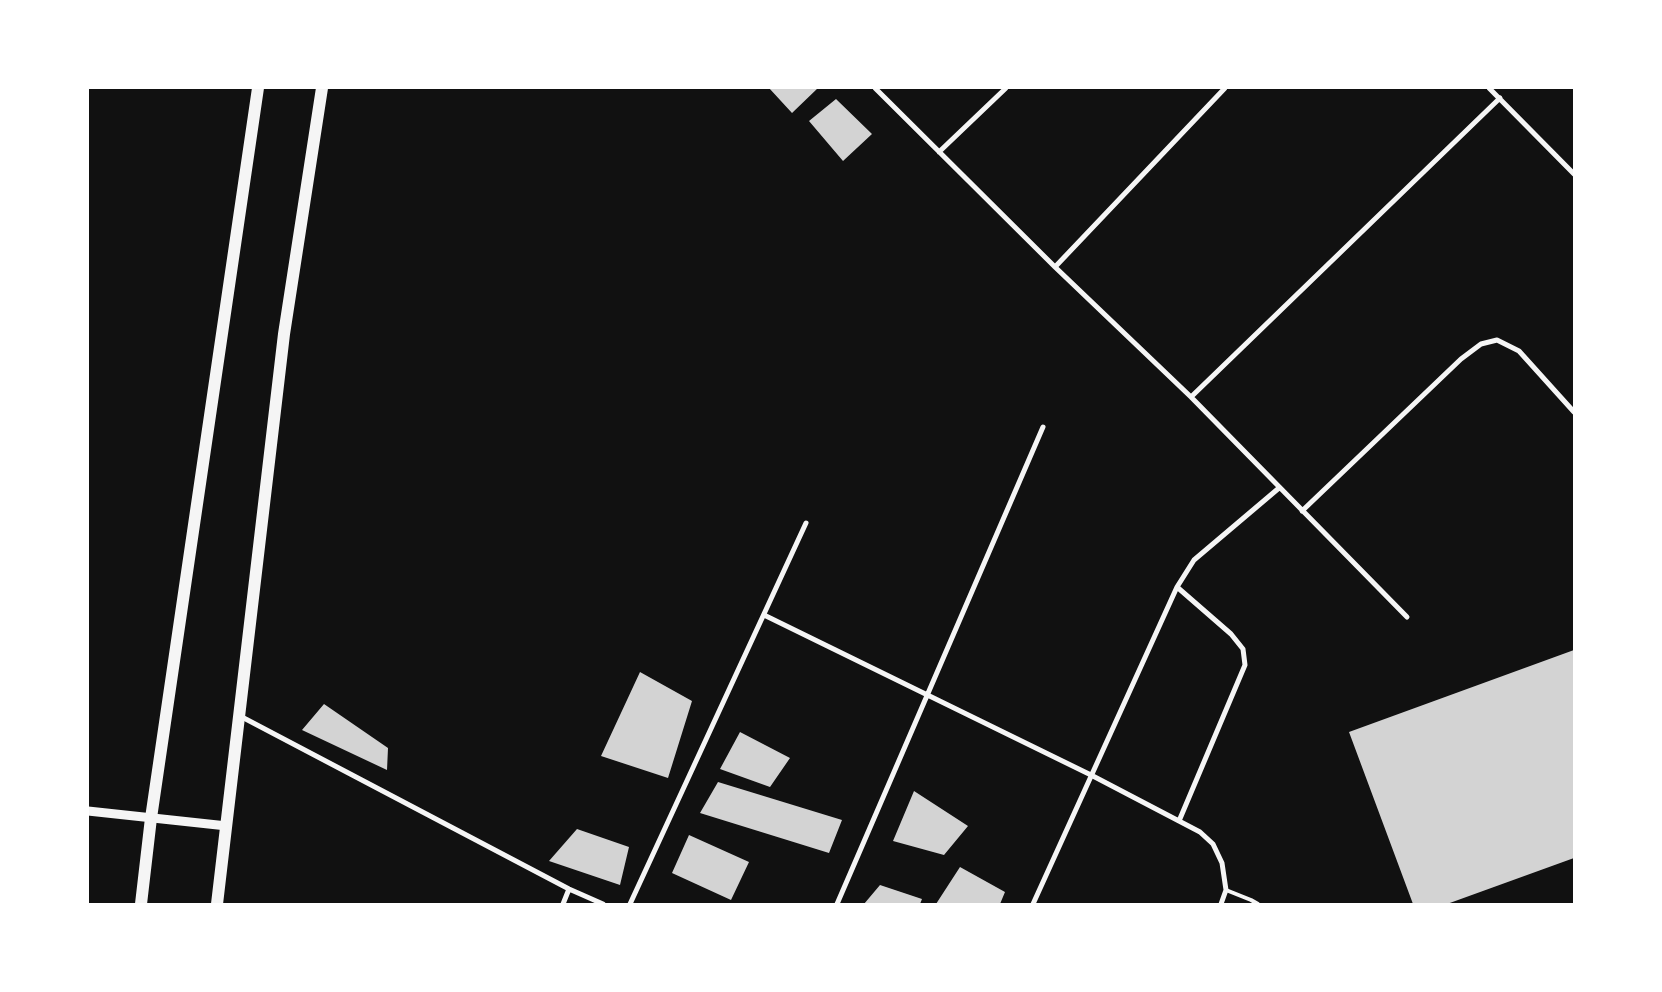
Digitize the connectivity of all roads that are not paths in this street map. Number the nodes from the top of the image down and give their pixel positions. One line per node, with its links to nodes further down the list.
1 (258, 88): 24 (main road)
2 (322, 88): 21 (main road)
3 (875, 88): 8 (street)
4 (1006, 88): 8 (street)
5 (1225, 88): 10 (street)
6 (1489, 88): 7 (street)
7 (1500, 98): 9 (street); 11 (street)
8 (939, 152): 10 (street)
9 (1574, 174)
10 (1055, 267): 11 (street)
11 (1191, 397): 14 (street)
12 (1574, 412): 15 (street)
13 (1043, 428): 20 (street)
14 (1279, 488): 15 (street); 17 (street)
15 (1302, 510): 19 (street)
16 (806, 523): 18 (street)
17 (1177, 587): 22 (street); 25 (street)
18 (764, 615): 20 (street); 33 (street)
19 (1407, 617)
20 (927, 695): 22 (street); 34 (street)
21 (240, 715): 26 (main road); 27 (street)
22 (1091, 775): 25 (street); 35 (street)
23 (88, 811): 24 (street)
24 (151, 818): 26 (street); 29 (main road)
25 (1179, 821): 28 (street)
26 (227, 826): 30 (main road)
27 (569, 889): 31 (street); 32 (street)
28 (1226, 890): 36 (street); 37 (lane)
29 (141, 904)
30 (217, 904)
31 (563, 904)
32 (603, 904)
33 (630, 904)
34 (837, 904)
35 (1033, 904)
36 (1221, 904)
37 (1258, 904)

